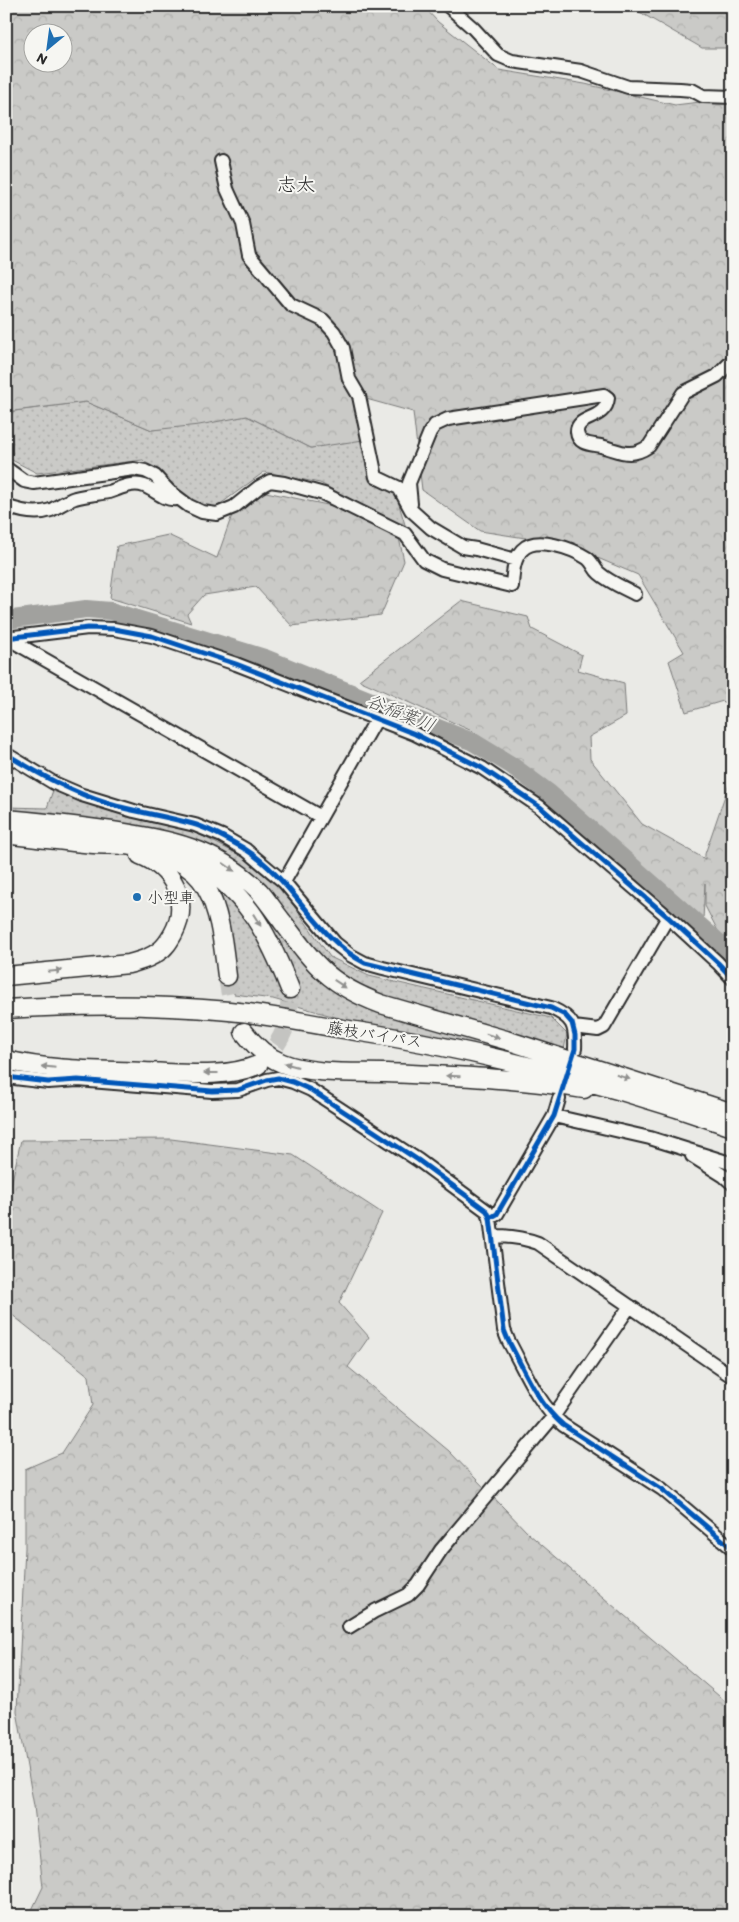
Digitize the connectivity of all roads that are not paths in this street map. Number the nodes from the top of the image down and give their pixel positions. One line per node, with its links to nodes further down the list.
1 (448, 6): 2 (street)
2 (733, 97)
3 (221, 161): 8 (street)
4 (733, 360): 8 (street)
5 (6, 468): 6 (street)
6 (180, 499): 7 (street); 9 (street)
7 (6, 506)
8 (411, 510): 9 (street)
9 (516, 560): 10 (street)
10 (636, 594)
11 (7, 638): 12 (street); 14 (street)
12 (376, 720): 14 (street); 20 (street)
13 (6, 754): 19 (street)
14 (321, 818): 19 (street)
15 (6, 819): 18 (highway)
16 (12, 835): 18 (highway)
17 (152, 837): 18 (highway); 24 (highway, one-way to 24); 34 (highway, one-way to 34)
18 (114, 839): 21 (highway, one-way to 18); 22 (highway)
19 (284, 882): 26 (street)
20 (668, 917): 23 (street); 26 (street)
21 (6, 976)
22 (227, 976)
23 (733, 980)
24 (290, 989)
25 (6, 1008): 33 (highway, 藤枝バイパス)
26 (574, 1028): 28 (street)
27 (244, 1032): 33 (highway, one-way to 27)
28 (575, 1049)
29 (6, 1060): 30 (highway, one-way to 29)
30 (258, 1065)
31 (6, 1077): 40 (street)
32 (559, 1099): 35 (street)
33 (668, 1104): 36 (highway, 藤枝バイパス)
34 (733, 1112)
35 (554, 1116): 37 (street); 40 (street)
36 (733, 1127)
37 (678, 1146): 38 (street); 39 (street)
38 (733, 1164)
39 (733, 1184)
40 (490, 1218): 41 (street)
41 (492, 1236): 42 (street); 44 (street)
42 (630, 1306): 43 (street); 44 (street)
43 (732, 1376)
44 (554, 1417): 45 (street); 46 (street)
45 (733, 1549)
46 (349, 1627)

